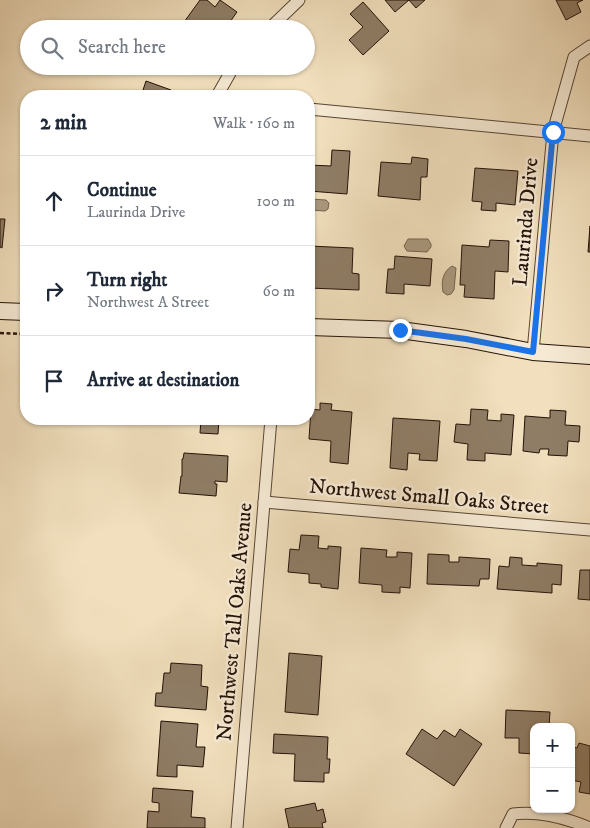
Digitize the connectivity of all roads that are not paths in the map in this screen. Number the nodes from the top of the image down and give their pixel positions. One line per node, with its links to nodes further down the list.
1 (299, 0): 2 (street)
2 (278, 20)
3 (590, 46): 7 (street, Laurinda Drive)
4 (229, 75): 5 (street)
5 (220, 90)
6 (315, 110): 7 (street)
7 (553, 132): 8 (street); 12 (street, Laurinda Drive)
8 (590, 136)
9 (0, 311): 10 (street)
10 (20, 312)
11 (315, 326): 12 (street)
12 (533, 352): 13 (street)
13 (590, 356)
14 (270, 425): 15 (street, Northwest Tall Oaks Avenue)
15 (264, 502): 16 (street, Northwest Small Oaks Street); 17 (street, Northwest Tall Oaks Avenue)
16 (590, 530)
17 (237, 828)
18 (506, 828): 19 (street)
19 (590, 828)

